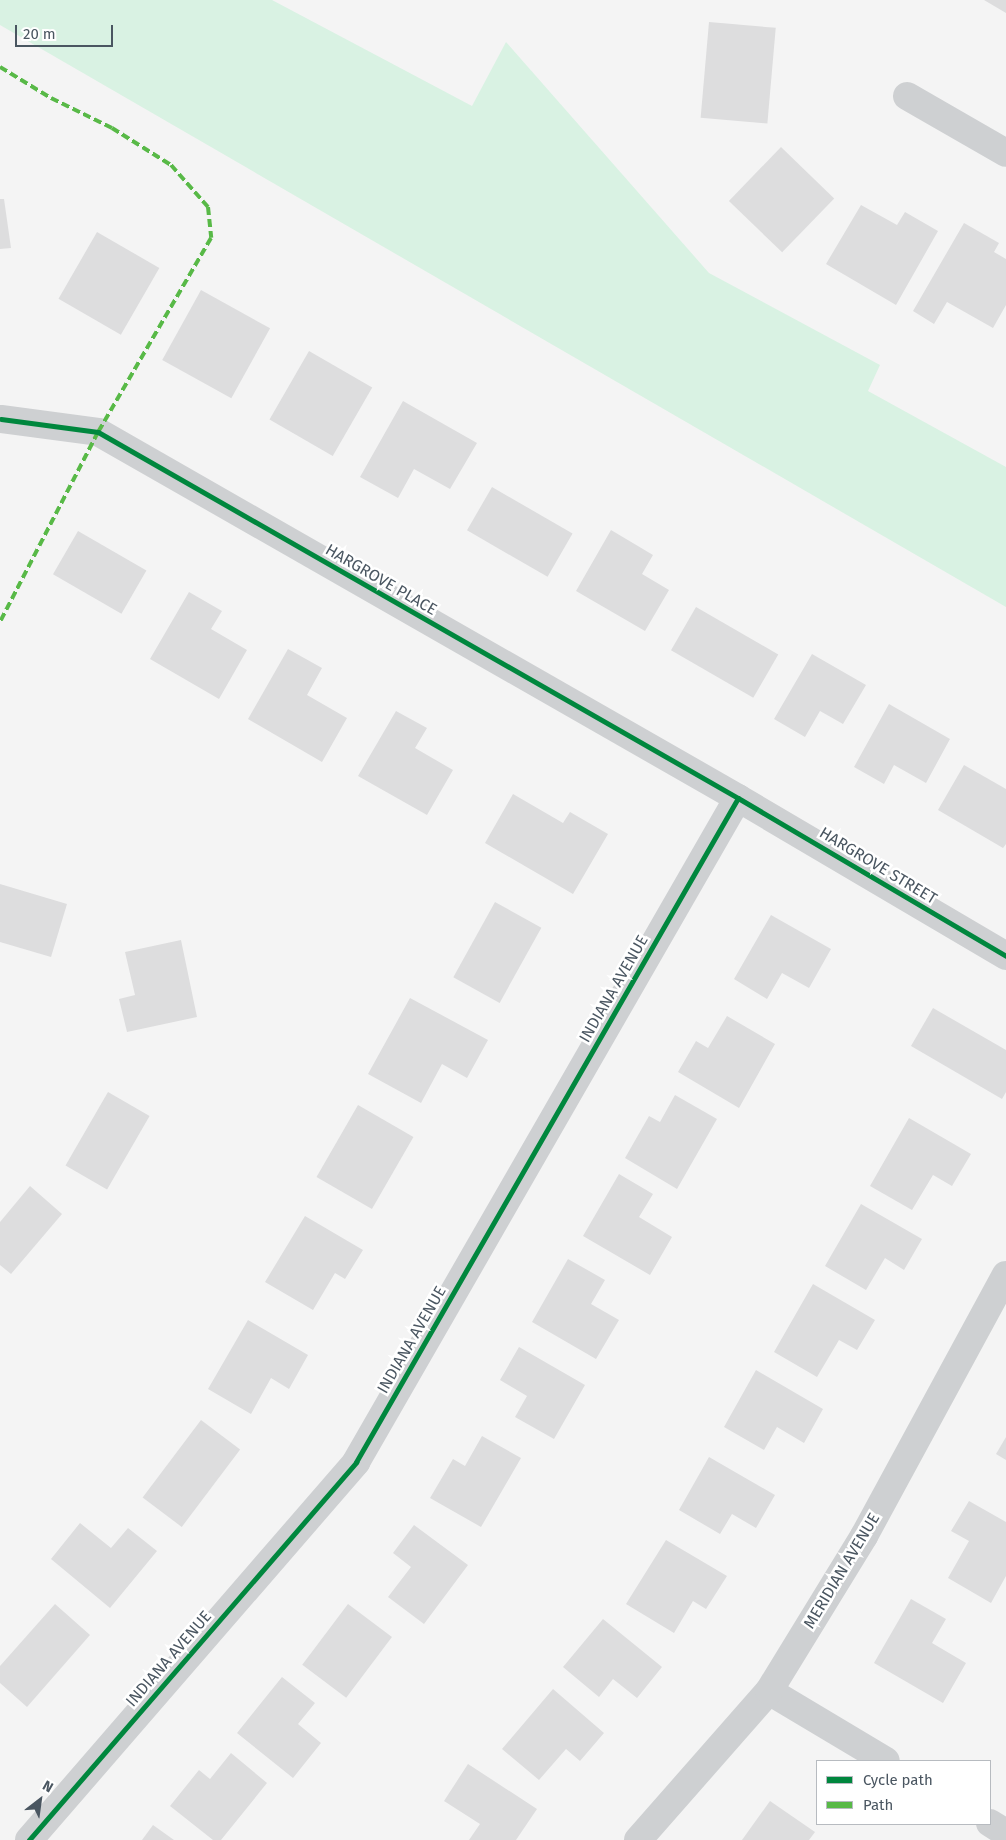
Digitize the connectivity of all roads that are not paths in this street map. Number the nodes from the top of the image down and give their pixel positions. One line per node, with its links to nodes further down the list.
1 (907, 96): 2 (street)
2 (1006, 153)
3 (1, 419): 4 (street, HARGROVE PLACE)
4 (738, 798): 5 (street, HARGROVE STREET); 11 (street, INDIANA AVENUE)
5 (1006, 956)
6 (1006, 1275): 7 (street, MERIDIAN AVENUE)
7 (769, 1692): 8 (street); 12 (street, MERIDIAN AVENUE)
8 (884, 1760)
9 (991, 1824): 10 (street)
10 (1006, 1833)
11 (29, 1840)
12 (638, 1840)

